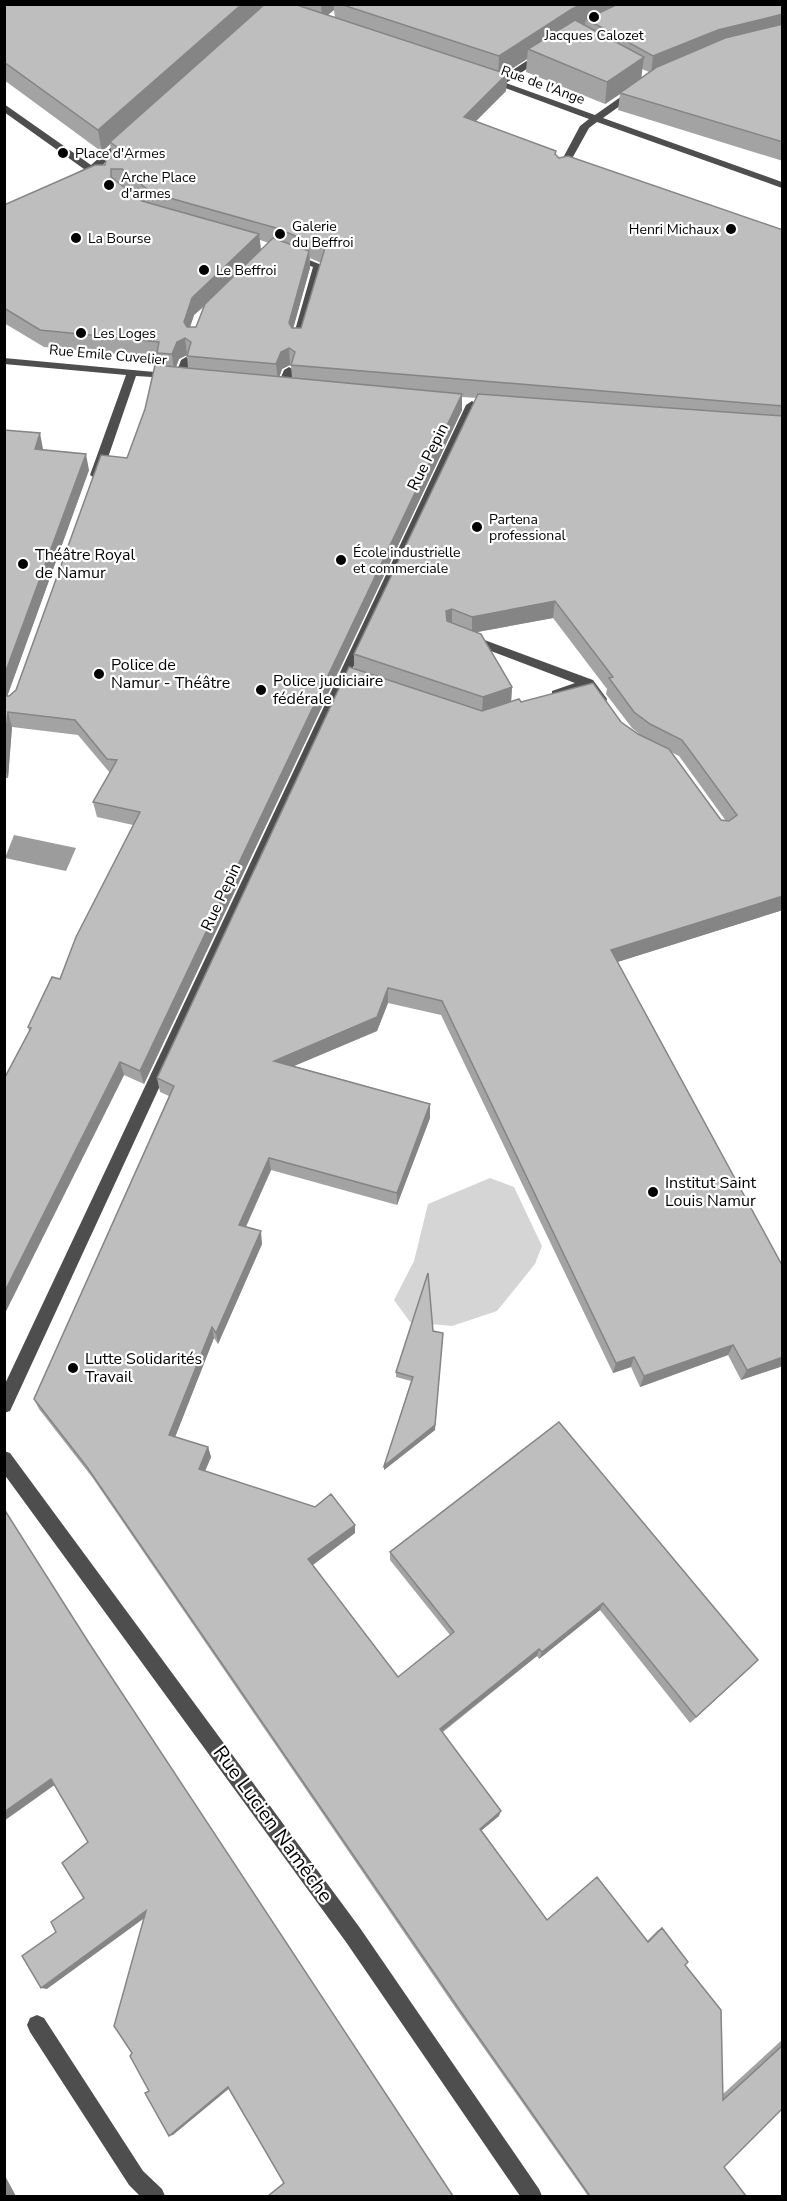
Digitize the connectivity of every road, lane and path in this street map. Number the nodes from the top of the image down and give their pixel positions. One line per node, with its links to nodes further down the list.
1 (554, 48): 3 (street)
2 (478, 76): 3 (street, Rue de l'Ange)
3 (499, 83): 5 (street); 7 (street, Rue de l'Ange)
4 (642, 86): 7 (street)
5 (503, 94)
6 (4, 107): 9 (street)
7 (594, 119): 10 (street); 13 (street, Rue de l'Ange)
8 (131, 134): 9 (street)
9 (91, 170): 11 (street); 12 (street)
10 (561, 171)
11 (70, 179)
12 (103, 179)
13 (783, 185)
14 (282, 253): 15 (street)
15 (297, 341)
16 (186, 360): 19 (street, Rue Emile Cuvelier)
17 (4, 361): 19 (street, Rue Emile Cuvelier)
18 (289, 370): 20 (street)
19 (132, 373): 22 (street)
20 (283, 387)
21 (472, 405): 27 (street, Rue Pepin)
22 (92, 484)
23 (461, 636): 24 (street)
24 (589, 683): 25 (street); 26 (street)
25 (546, 698)
26 (607, 708)
27 (4, 1405)
28 (4, 1459): 31 (street, Rue Lucien Namêche)
29 (37, 2025): 30 (street)
30 (155, 2196)
31 (532, 2196)

